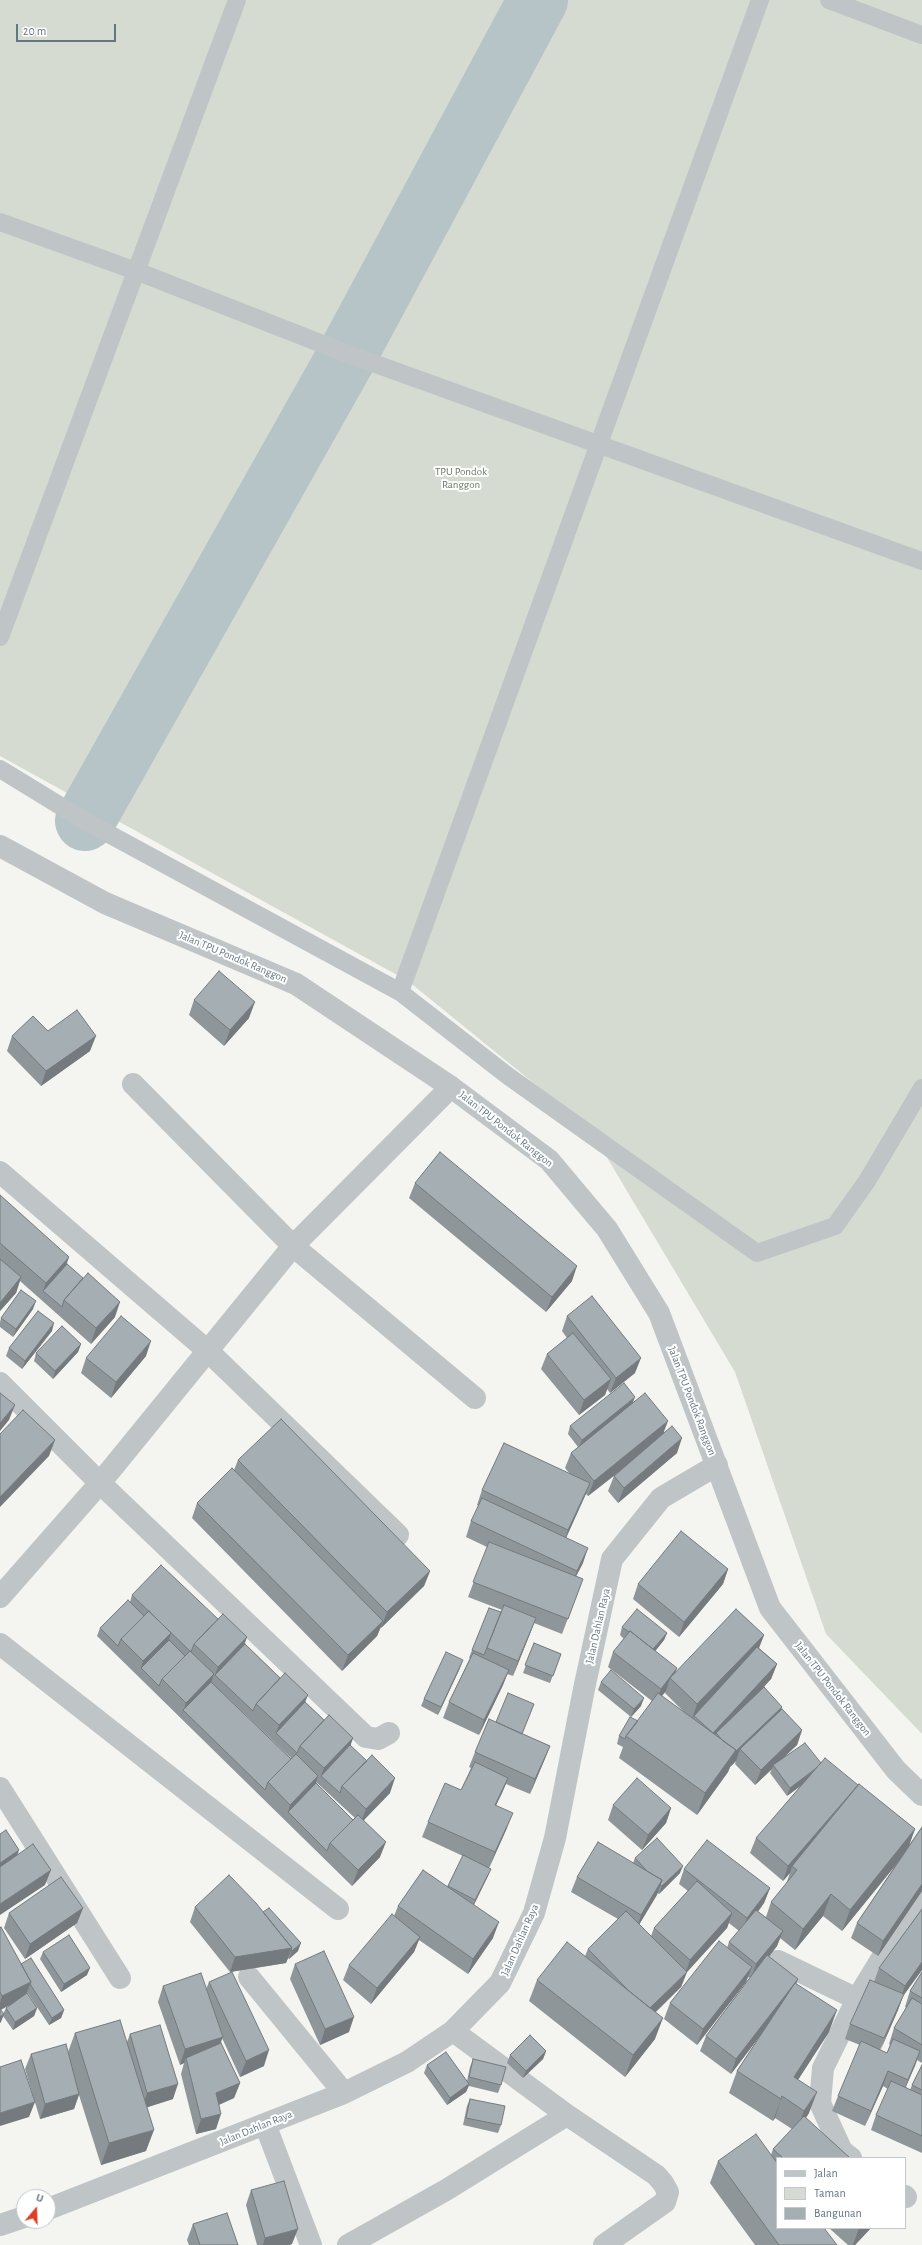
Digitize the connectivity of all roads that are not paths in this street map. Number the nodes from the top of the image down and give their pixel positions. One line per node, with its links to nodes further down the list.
1 (237, 0): 6 (lane)
2 (760, 0): 7 (lane)
3 (829, 0): 4 (lane)
4 (922, 35)
5 (0, 222): 6 (lane)
6 (136, 270): 7 (lane); 9 (lane)
7 (599, 443): 8 (lane); 12 (lane)
8 (922, 561)
9 (0, 637)
10 (0, 769): 12 (lane)
11 (0, 846): 14 (street, Jalan TPU Pondok Ranggon)
12 (400, 992): 15 (lane)
13 (132, 1084): 17 (street)
14 (452, 1087): 17 (street); 21 (street, Jalan TPU Pondok Ranggon)
15 (922, 1088)
16 (0, 1172): 18 (street)
17 (293, 1246): 18 (street); 20 (street)
18 (209, 1352): 22 (street); 23 (street)
19 (0, 1383): 22 (street)
20 (475, 1398)
21 (716, 1465): 28 (street, Jalan TPU Pondok Ranggon); 35 (street, Jalan Dahlan Raya)
22 (100, 1483): 24 (street); 26 (street)
23 (398, 1535)
24 (0, 1596)
25 (0, 1644): 30 (street)
26 (389, 1733)
27 (0, 1788): 33 (street)
28 (922, 1796)
29 (922, 1899): 34 (street)
30 (338, 1909)
31 (778, 1961): 34 (street)
32 (249, 1976): 36 (street)
33 (120, 1978)
34 (857, 1999): 39 (street)
35 (453, 2031): 36 (street, Jalan Dahlan Raya); 37 (street)
36 (344, 2093): 38 (street, Jalan Dahlan Raya)
37 (567, 2115): 44 (street); 45 (street)
38 (265, 2124): 40 (street, Jalan Dahlan Raya); 43 (street)
39 (850, 2157)
40 (56, 2206)
41 (16, 2219): 42 (street)
42 (0, 2224)
43 (312, 2245)
44 (348, 2245)
45 (604, 2245)

